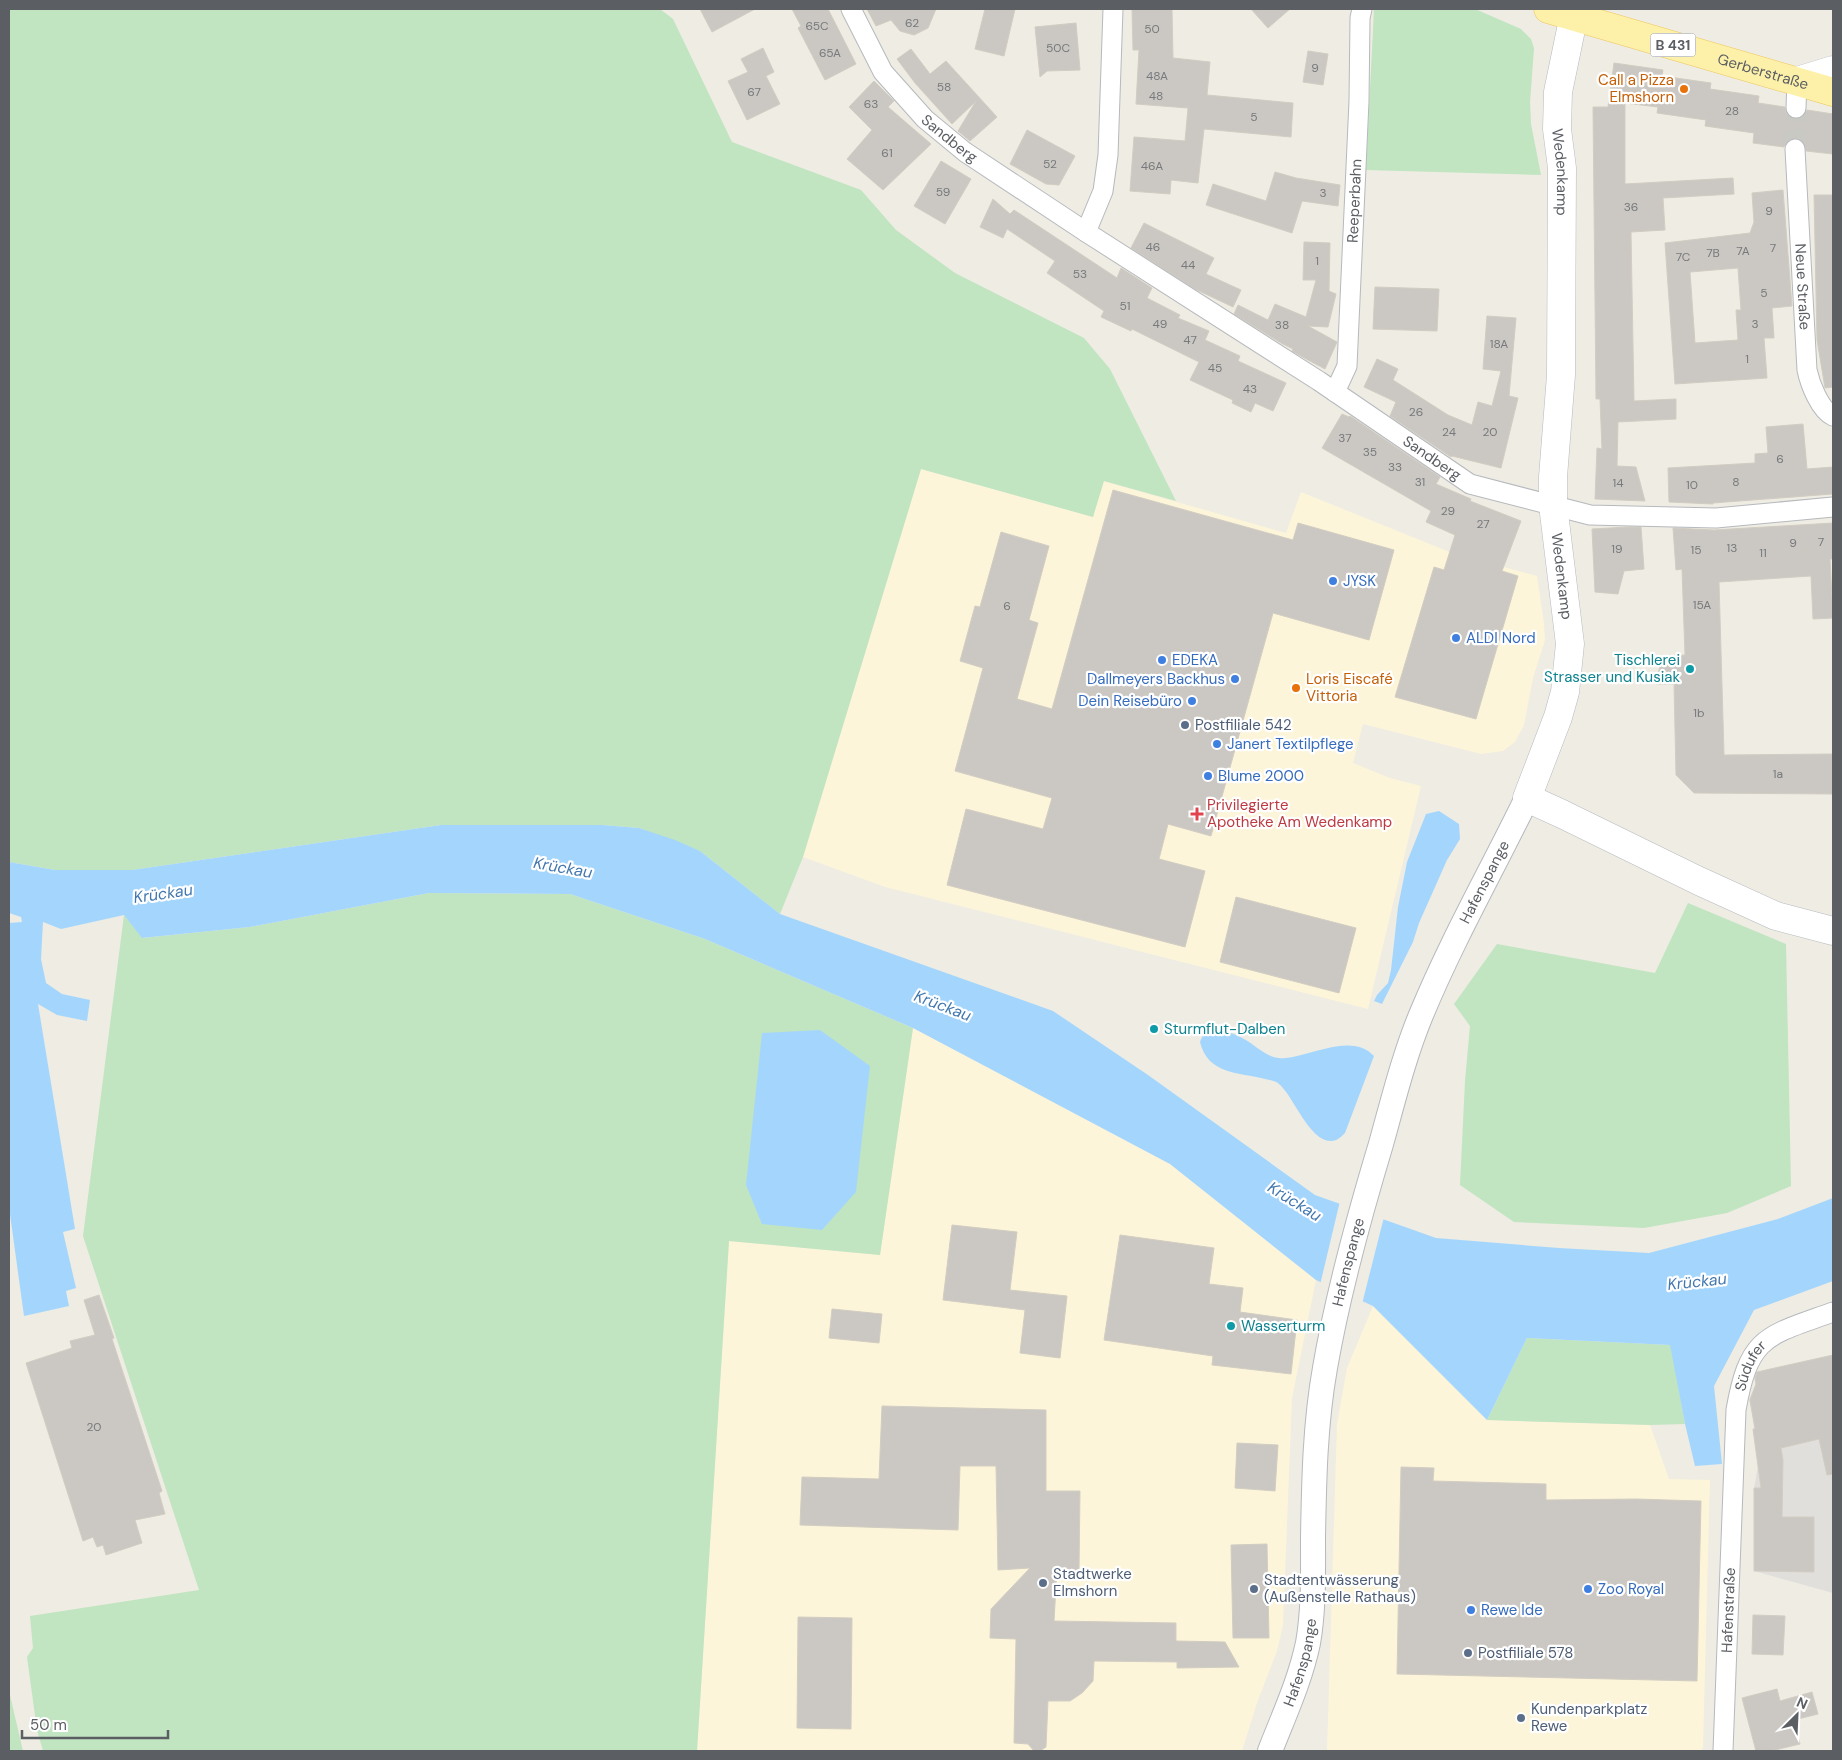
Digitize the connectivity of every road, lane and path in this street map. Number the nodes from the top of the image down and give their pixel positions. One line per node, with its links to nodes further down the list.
1 (851, 9): 10 (street, Sandberg)
2 (1113, 9): 10 (street)
3 (1362, 9): 11 (street, Reeperbahn)
4 (1561, 12): 6 (main road, Gerberstraße / B 431); 13 (main road, Wedenkamp)
5 (1833, 70): 6 (main road)
6 (1797, 81): 7 (main road, Gerberstraße / B 431); 8 (street)
7 (1833, 92)
8 (1796, 108)
9 (1795, 149): 12 (street, Neue Straße)
10 (1086, 232): 11 (street, Sandberg)
11 (1335, 392): 13 (street, Sandberg)
12 (1833, 416)
13 (1553, 505): 14 (street, Sandberg); 15 (main road, Wedenkamp)
14 (1833, 507)
15 (1527, 798): 16 (main road); 19 (street, Hafenspange)
16 (1833, 931)
17 (1833, 1312): 18 (street, Südufer)
18 (1735, 1468): 20 (street, Hafenstraße)
19 (1270, 1751)
20 (1723, 1751)

